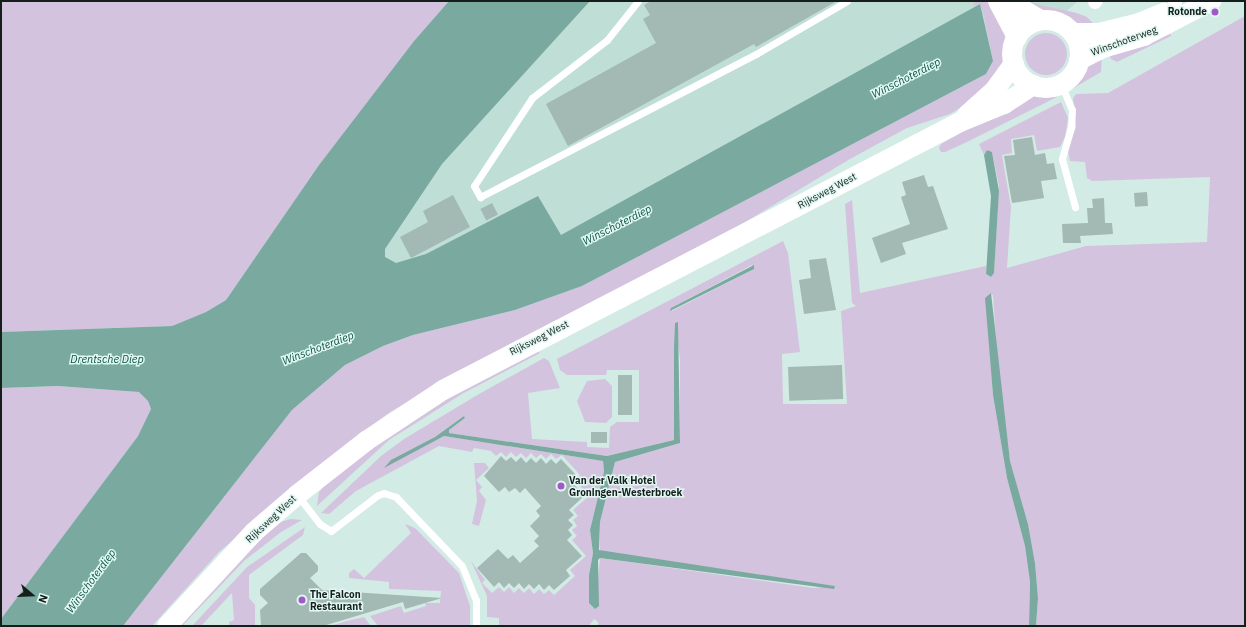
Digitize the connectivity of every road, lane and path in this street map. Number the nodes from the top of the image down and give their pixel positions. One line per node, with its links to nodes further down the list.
1 (638, 1): 2 (lane)
2 (847, 1)
3 (998, 1): 9 (main road)
4 (1014, 1): 7 (main road)
5 (1211, 1): 10 (main road, Winschoterweg)
6 (1179, 3): 8 (main road, Winschoterweg)
7 (1040, 20): 8 (main road); 9 (main road)
8 (1073, 33): 10 (main road)
9 (1017, 37): 11 (main road)
10 (1079, 60): 12 (main road)
11 (1014, 63): 13 (main road); 14 (main road, Rijksweg West)
12 (1061, 84): 13 (main road); 15 (lane)
13 (1033, 85): 14 (main road, Rijksweg West)
14 (960, 122): 16 (main road, Rijksweg West)
15 (1076, 208)
16 (297, 495): 17 (main road, Rijksweg West); 18 (lane)
17 (167, 626)
18 (476, 626)

